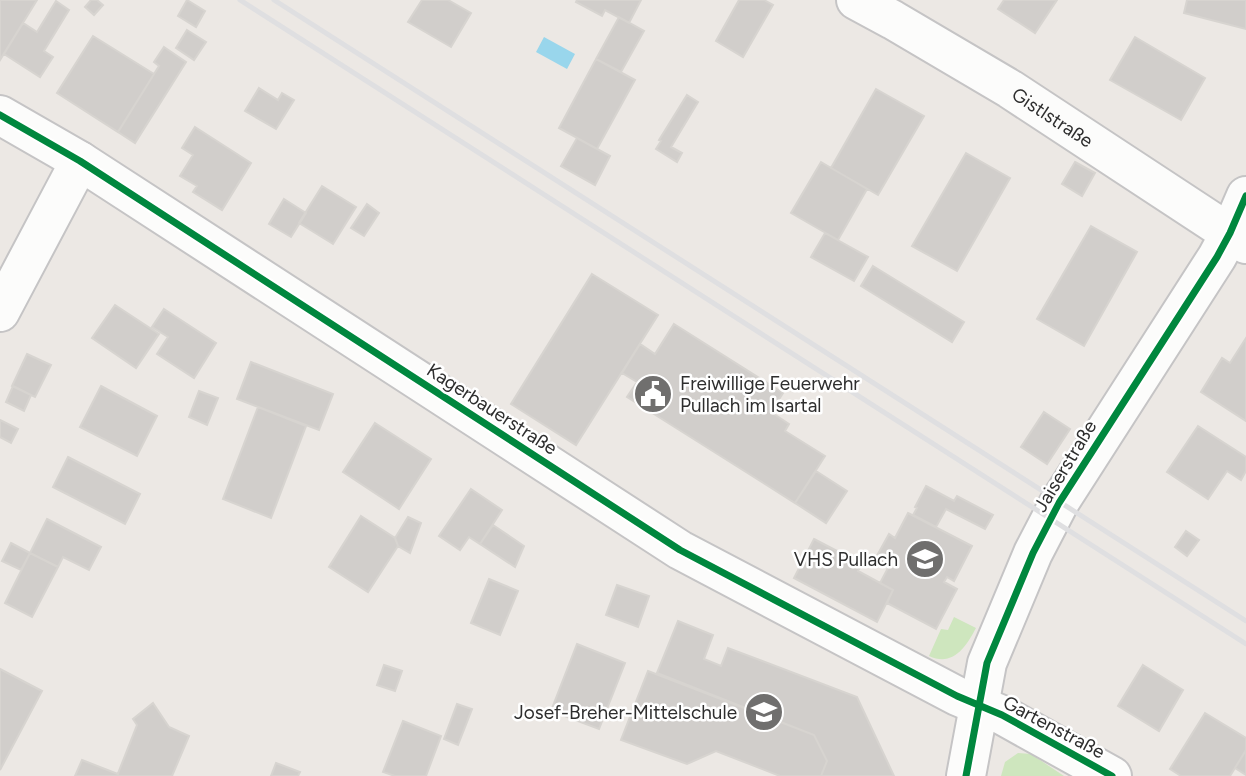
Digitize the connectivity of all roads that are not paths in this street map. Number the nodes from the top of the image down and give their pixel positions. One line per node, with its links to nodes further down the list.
1 (856, 0): 5 (street, Gistlstraße)
2 (0, 115): 3 (street, Kagerbauerstraße)
3 (80, 161): 6 (street); 7 (street, Kagerbauerstraße)
4 (1246, 196): 5 (street, Jaiserstraße)
5 (1238, 238): 7 (street, Jaiserstraße)
6 (0, 312)
7 (980, 706): 8 (street, Jaiserstraße); 9 (street, Gartenstraße)
8 (966, 776)
9 (1112, 776)

